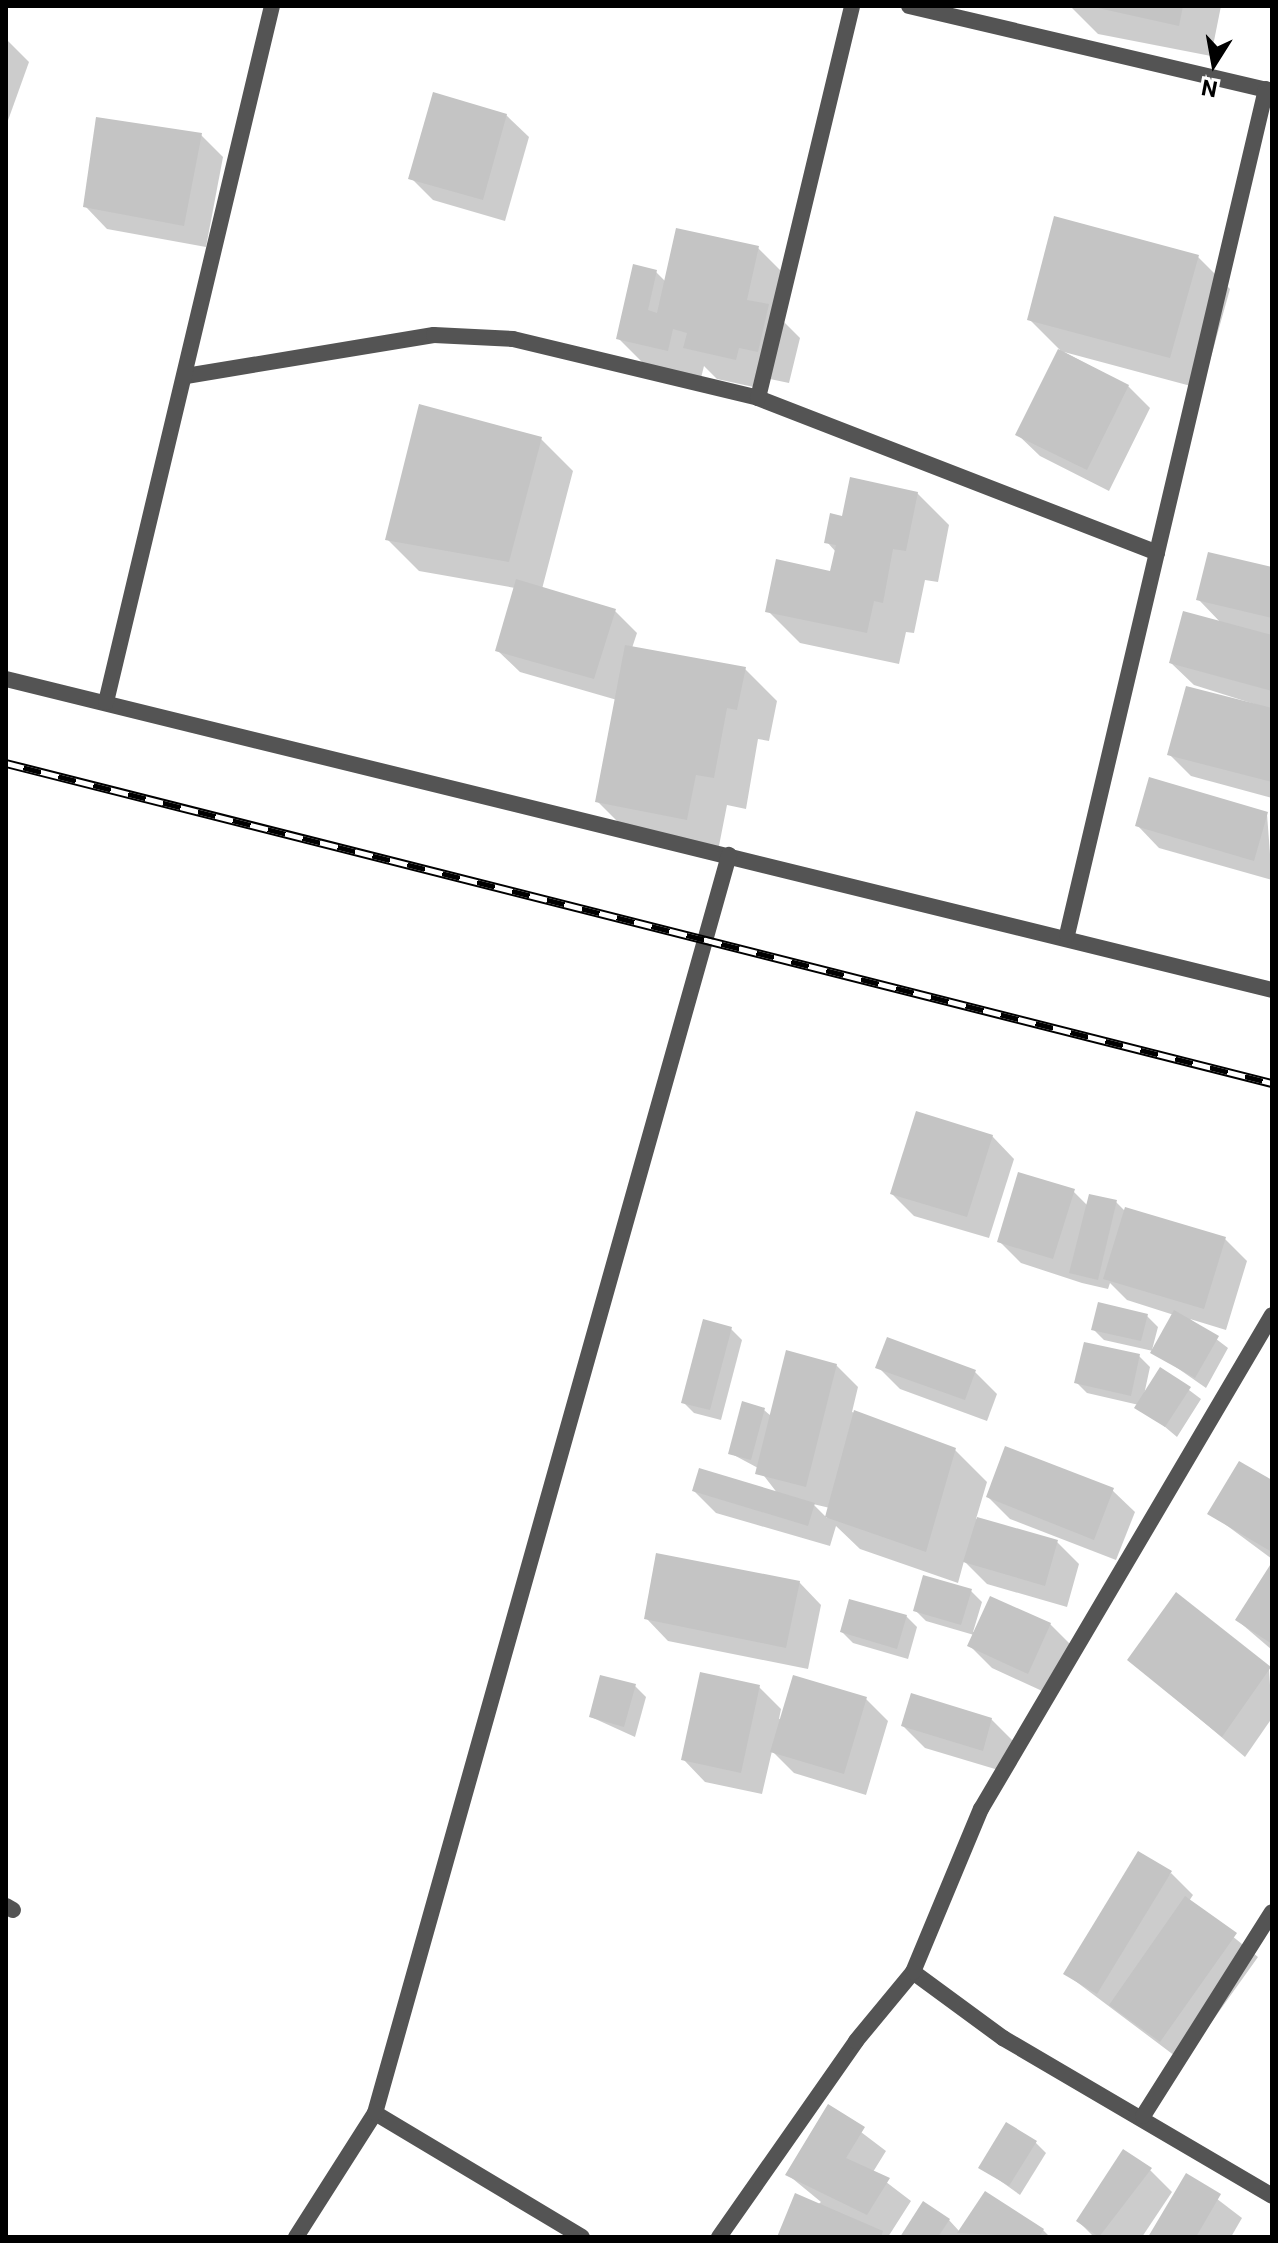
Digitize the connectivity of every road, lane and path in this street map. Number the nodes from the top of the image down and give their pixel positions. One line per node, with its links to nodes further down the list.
1 (272, 6): 5 (street)
2 (852, 6): 6 (street)
3 (909, 6): 4 (street)
4 (1269, 90): 7 (street)
5 (186, 376): 6 (street); 9 (street)
6 (758, 398): 7 (street)
7 (1157, 553): 11 (street)
8 (6, 679): 9 (street)
9 (106, 702): 10 (street)
10 (729, 855): 11 (street); 16 (street)
11 (1067, 935): 12 (street)
12 (1272, 990)
13 (1272, 1315): 15 (street)
14 (1272, 1912): 17 (street)
15 (913, 1972): 17 (street); 21 (street)
16 (375, 2113): 19 (street); 20 (street)
17 (1143, 2116): 18 (street)
18 (1272, 2196)
19 (296, 2237)
20 (582, 2237)
21 (719, 2237)

